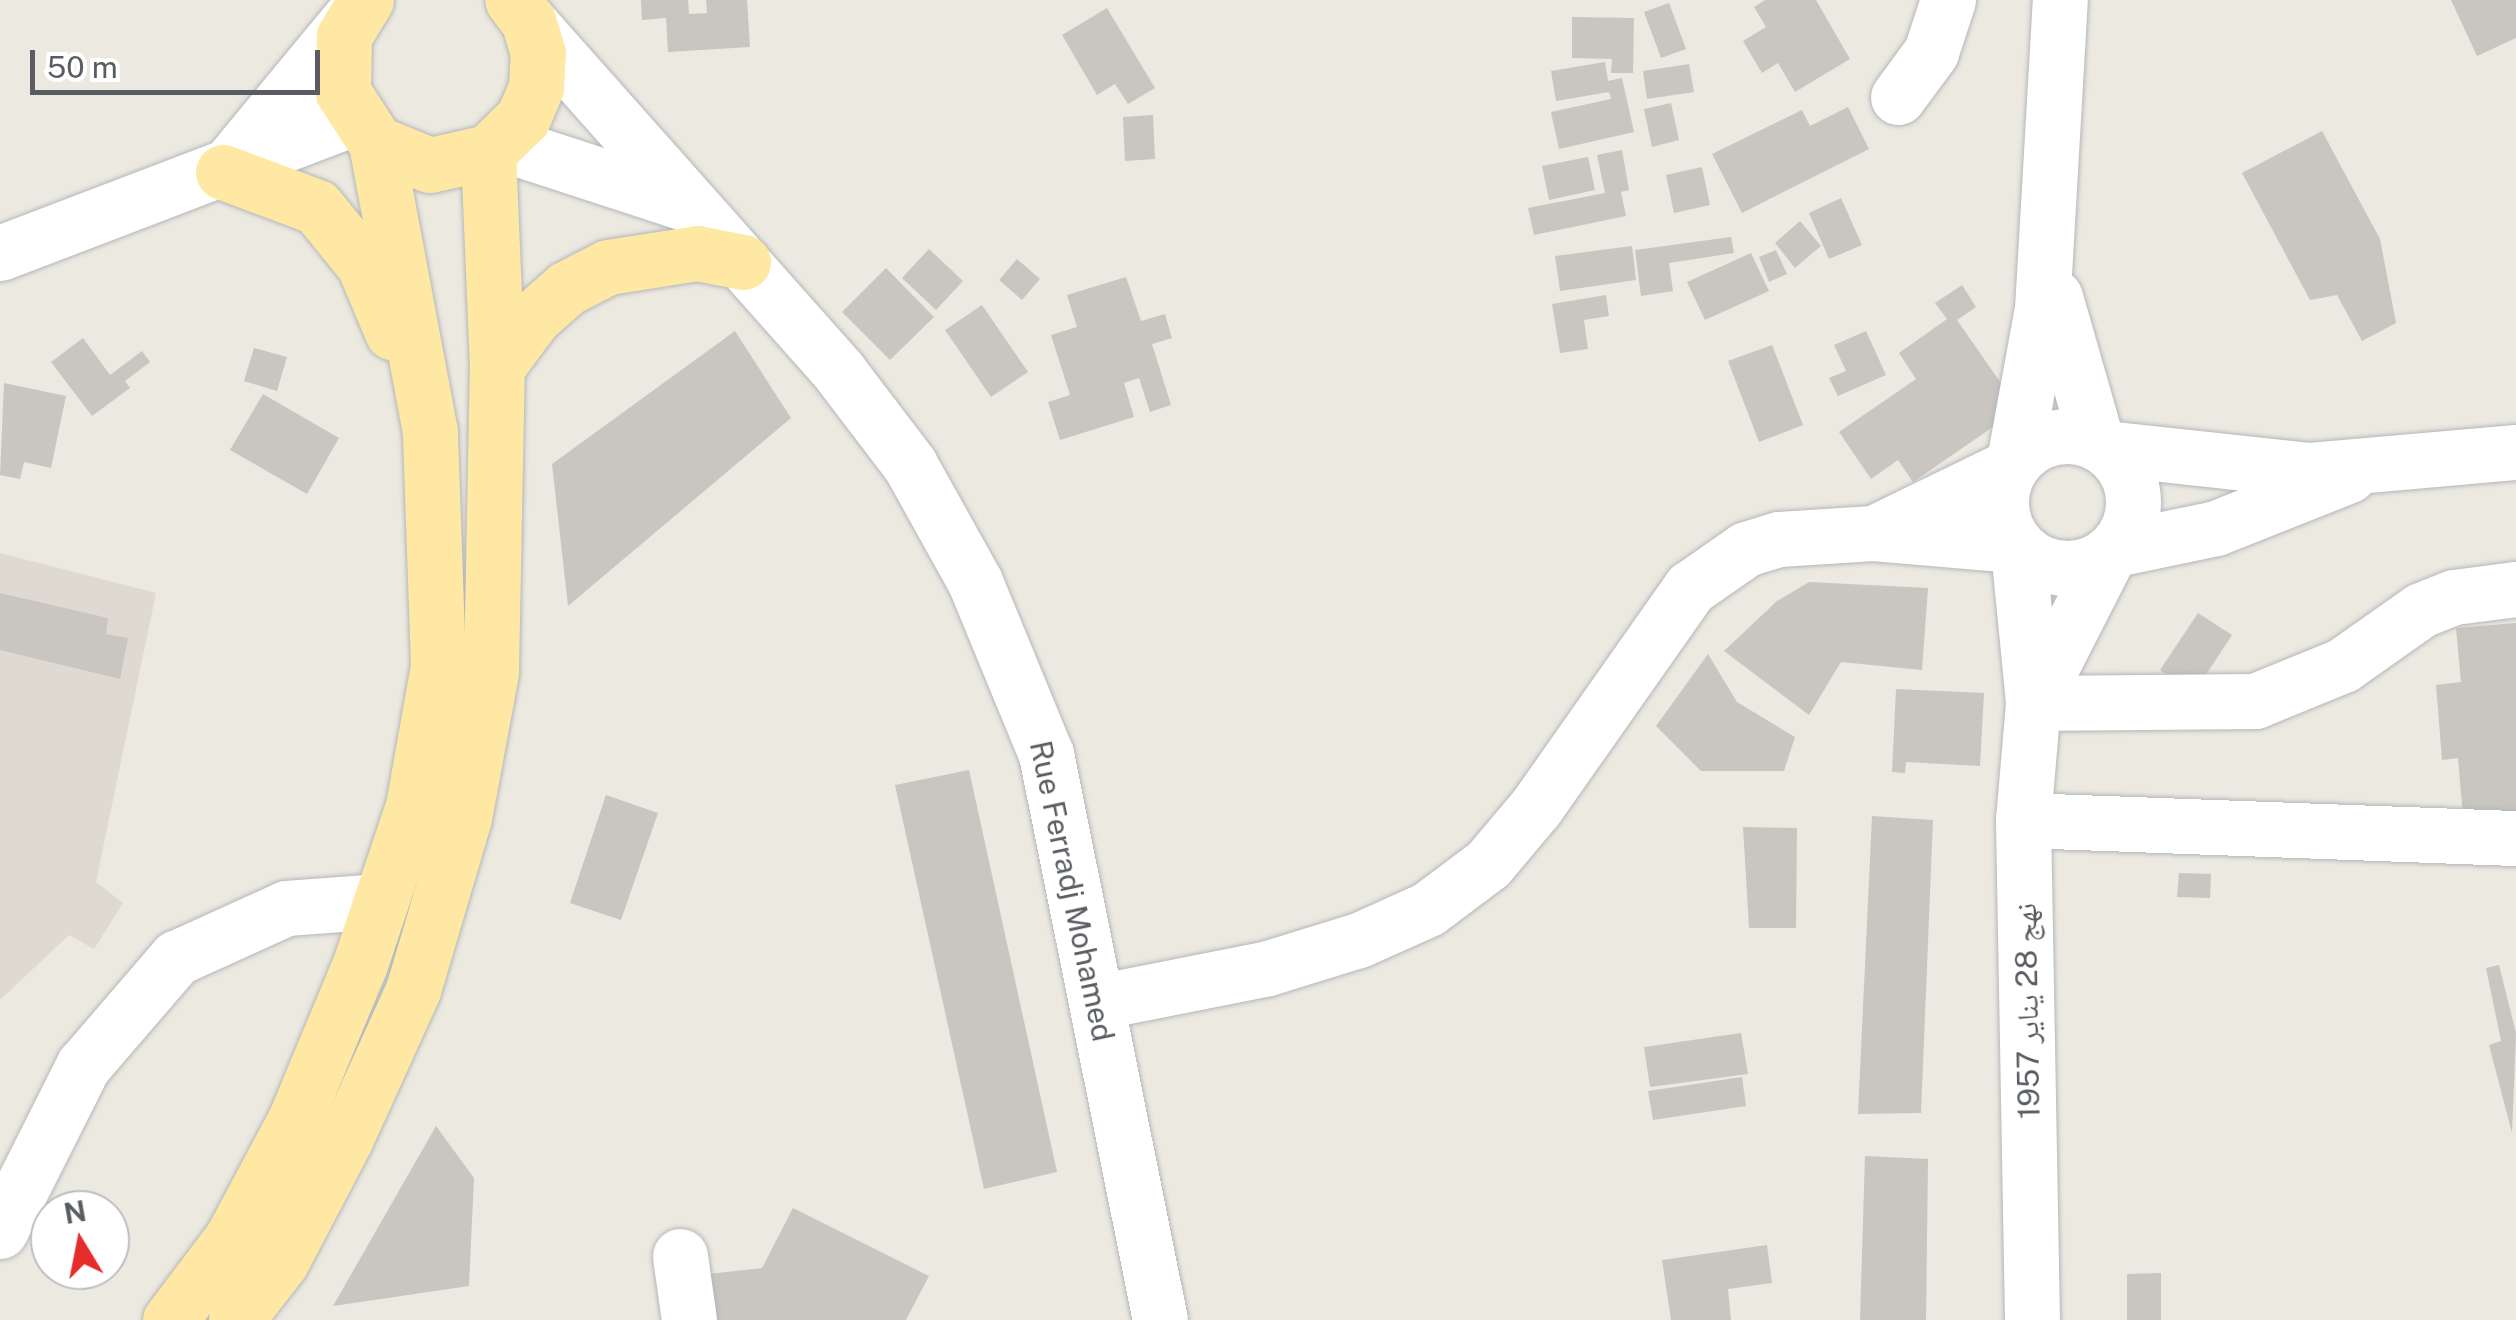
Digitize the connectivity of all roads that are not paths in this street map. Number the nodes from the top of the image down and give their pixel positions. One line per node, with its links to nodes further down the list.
1 (1948, 0): 5 (street)
2 (2060, 0): 11 (street)
3 (361, 5): 6 (main road); 8 (street)
4 (520, 10): 7 (main road); 9 (street, Rue Ferradj Mohamed)
5 (1898, 97)
6 (365, 131): 7 (main road); 8 (street); 16 (main road)
7 (494, 148): 9 (street); 15 (main road)
8 (223, 172): 10 (street); 16 (main road)
9 (692, 205): 12 (street, Rue Ferradj Mohamed)
10 (0, 253)
11 (2046, 258): 17 (street); 19 (street)
12 (743, 262): 15 (main road); 29 (street, Rue Ferradj Mohamed)
13 (0, 266): 14 (street)
14 (0, 288)
15 (498, 367): 33 (main road)
16 (428, 417): 28 (main road)
17 (2101, 446): 19 (street); 20 (street); 23 (street)
18 (2516, 452): 20 (street)
19 (2012, 464): 21 (street); 22 (street)
20 (2361, 470): 23 (street)
21 (1872, 533): 22 (street); 29 (street)
22 (2016, 547): 23 (street); 25 (street, نهج 28 يناير 1957)
23 (2112, 552): 25 (street, نهج 28 يناير 1957)
24 (2516, 589): 25 (street)
25 (2033, 703): 26 (street, نهج 28 يناير 1957)
26 (2023, 820): 27 (street); 36 (street, نهج 28 يناير 1957)
27 (2516, 838)
28 (381, 902): 30 (street); 32 (main road)
29 (1098, 1002): 35 (street, Rue Ferradj Mohamed)
30 (0, 1231)
31 (680, 1256): 34 (street)
32 (170, 1320)
33 (236, 1320)
34 (689, 1320)
35 (1160, 1320)
36 (2032, 1320)

